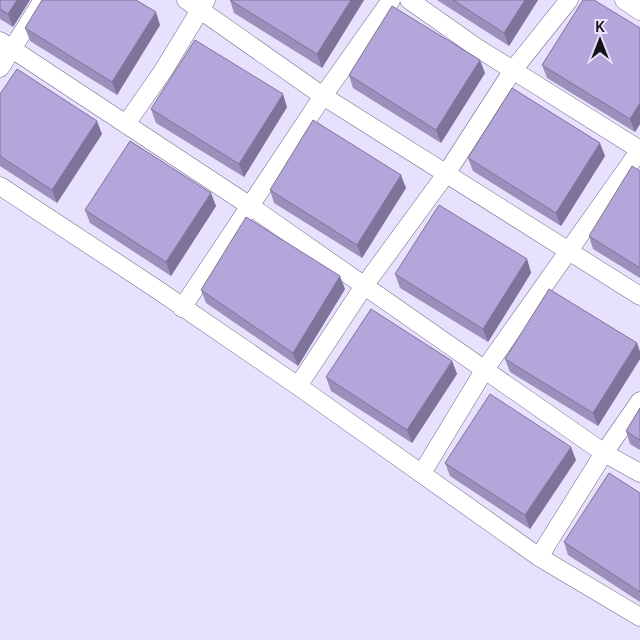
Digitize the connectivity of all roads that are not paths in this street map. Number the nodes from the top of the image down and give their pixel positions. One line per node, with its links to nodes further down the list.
1 (43, 0): 8 (street)
2 (391, 0): 11 (street)
3 (409, 0): 10 (street)
4 (569, 0): 10 (street)
5 (624, 0): 7 (street)
6 (198, 3): 11 (street); 12 (street)
7 (640, 11)
8 (6, 45): 9 (street); 12 (street)
9 (0, 68)
10 (513, 70): 13 (street); 14 (street)
11 (323, 96): 14 (street); 16 (street)
12 (126, 124): 16 (street)
13 (640, 150): 17 (street)
14 (446, 174): 17 (street); 18 (street)
15 (0, 186): 20 (street)
16 (250, 206): 18 (street); 20 (street)
17 (569, 252): 19 (street); 21 (street)
18 (364, 286): 21 (street); 22 (street)
19 (640, 296)
20 (182, 308): 22 (street)
21 (485, 369): 24 (street); 26 (street)
22 (298, 386): 26 (street)
23 (640, 401): 24 (street)
24 (604, 453): 25 (street); 27 (street)
25 (640, 473)
26 (422, 474): 27 (street)
27 (539, 557): 28 (street)
28 (640, 617)

